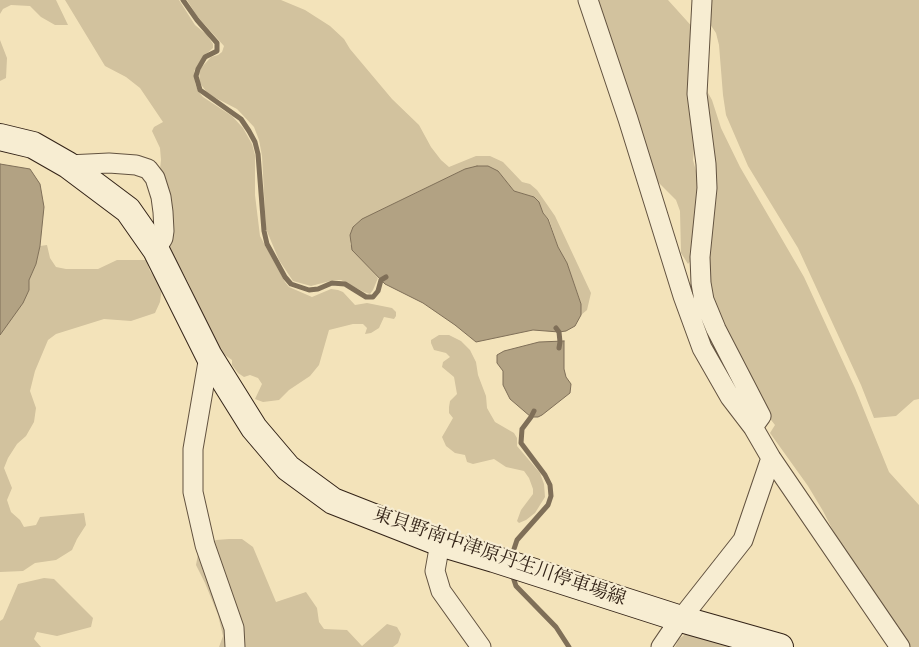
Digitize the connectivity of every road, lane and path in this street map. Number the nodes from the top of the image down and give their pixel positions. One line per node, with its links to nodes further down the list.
1 (588, 0): 7 (street)
2 (702, 0): 7 (street)
3 (0, 137): 4 (main road, 東貝野南中津原丹生川停車場線)
4 (68, 165): 5 (main road, 東貝野南中津原丹生川停車場線); 5 (street)
5 (156, 250): 6 (main road, 東貝野南中津原丹生川停車場線)
6 (209, 356): 9 (main road, 東貝野南中津原丹生川停車場線); 11 (street)
7 (753, 427): 8 (street)
8 (771, 458): 10 (street); 15 (street)
9 (440, 543): 10 (main road, 東貝野南中津原丹生川停車場線); 12 (street)
10 (681, 618): 13 (street); 14 (main road, 東貝野南中津原丹生川停車場線)
11 (235, 647)
12 (481, 647)
13 (662, 647)
14 (780, 647)
15 (900, 647)

